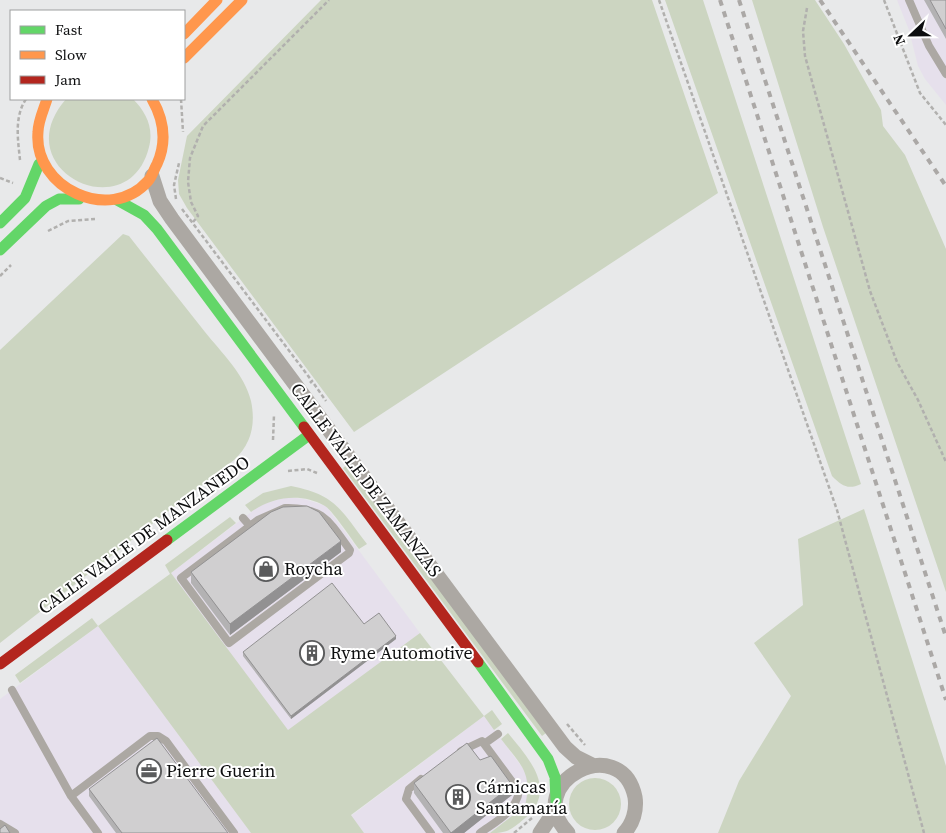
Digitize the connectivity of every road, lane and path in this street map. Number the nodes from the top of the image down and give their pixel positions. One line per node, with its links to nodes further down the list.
1 (217, 0): 8 (street)
2 (242, 0): 9 (street)
3 (330, 0): 21 (path)
4 (659, 0): 53 (path)
5 (884, 0): 13 (path)
6 (910, 0): 10 (lane)
7 (807, 8): 28 (path)
8 (185, 33)
9 (185, 57)
10 (946, 74)
11 (46, 100): 14 (street)
12 (160, 104): 15 (street)
13 (946, 125)
14 (40, 164): 18 (street); 22 (street)
15 (152, 176): 19 (street); 38 (street, CALLE VALLE DE ZAMANZAS)
16 (0, 178): 17 (path)
17 (19, 185)
18 (79, 199): 19 (street); 23 (street)
19 (117, 200): 26 (street, CALLE VALLE DE ZAMANZAS)
20 (184, 210): 21 (path)
21 (194, 222): 24 (path)
22 (0, 223)
23 (0, 250)
24 (312, 381)
25 (272, 411): 27 (path)
26 (309, 435): 33 (street, CALLE VALLE DE MANZANEDO); 41 (street, CALLE VALLE DE ZAMANZAS)
27 (270, 445)
28 (946, 462)
29 (286, 472): 30 (path)
30 (321, 478)
31 (243, 518): 32 (lane)
32 (250, 526): 32 (lane)
33 (0, 664)
34 (12, 690): 40 (lane)
35 (498, 734): 36 (lane)
36 (484, 744): 37 (lane); 48 (lane)
37 (450, 758)
38 (592, 765): 41 (street); 52 (street, CALLE VALLE DE ZAMANZAS)
39 (427, 775): 47 (lane)
40 (71, 796): 45 (lane); 46 (lane)
41 (556, 805): 50 (street); 51 (street)
42 (533, 817): 49 (path)
43 (0, 824): 44 (lane)
44 (14, 833)
45 (98, 833)
46 (234, 833)
47 (431, 833)
48 (480, 833)
49 (515, 833)
50 (540, 833)
51 (568, 833)
52 (624, 833)
53 (924, 833)

